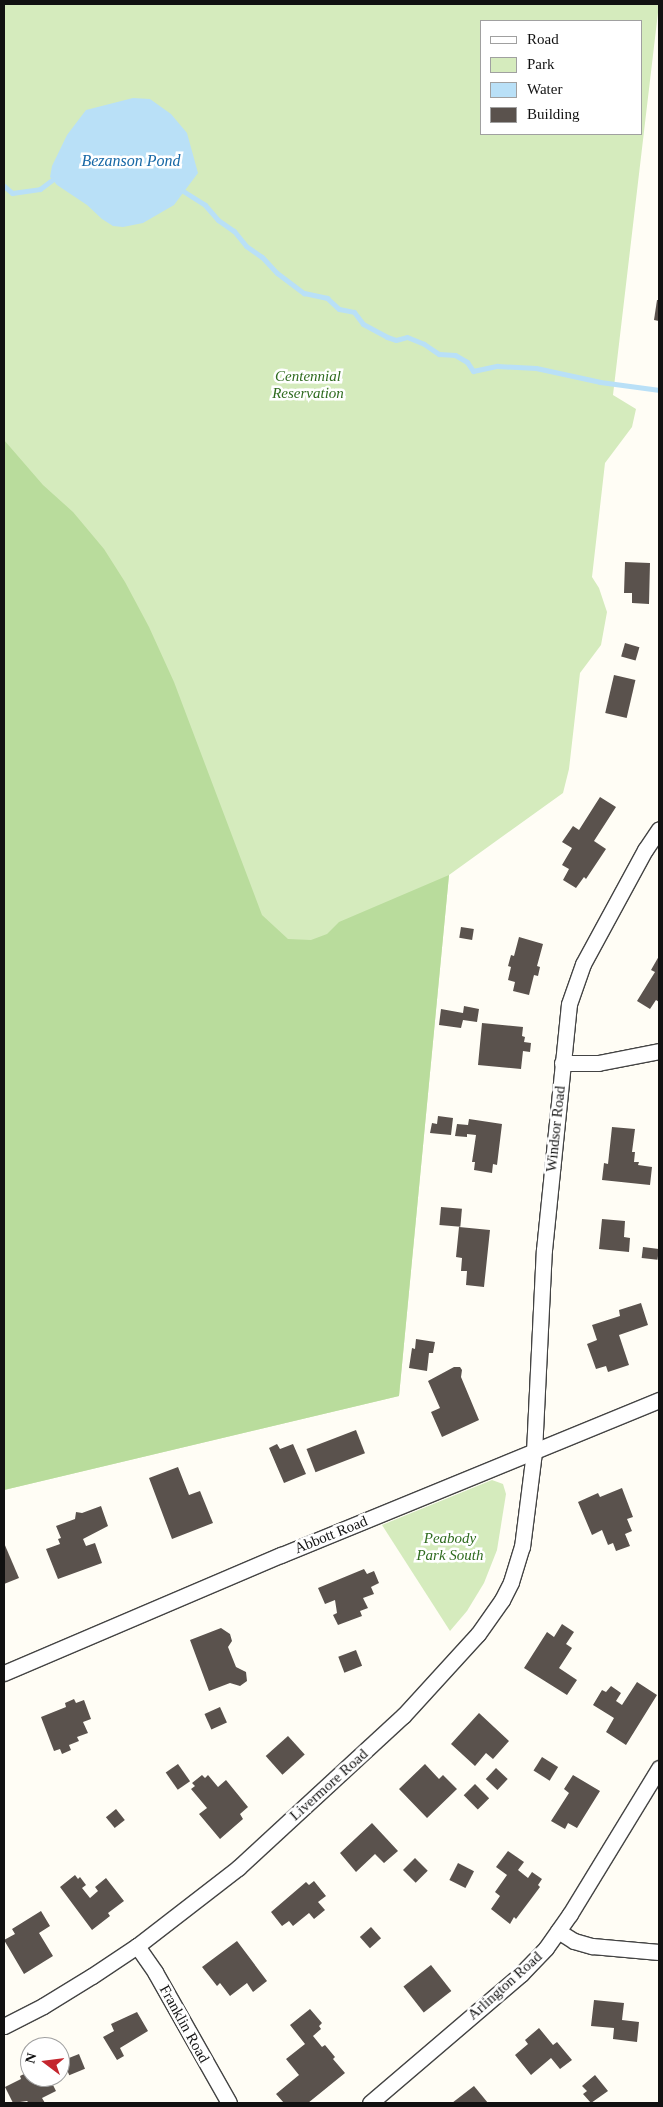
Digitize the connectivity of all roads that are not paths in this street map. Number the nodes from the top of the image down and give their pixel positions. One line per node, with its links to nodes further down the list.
1 (659, 828): 3 (street, Windsor Road)
2 (659, 1051): 3 (street)
3 (562, 1064): 5 (street, Windsor Road)
4 (659, 1400): 5 (street, Abbott Road)
5 (534, 1452): 6 (street, Abbott Road); 9 (street, Livermore Road)
6 (4, 1673)
7 (659, 1768): 8 (street, Arlington Road)
8 (558, 1931): 10 (street); 13 (street, Arlington Road)
9 (138, 1946): 11 (street, Livermore Road); 12 (street, Franklin Road)
10 (659, 1952)
11 (4, 2026)
12 (228, 2103)
13 (370, 2103)

